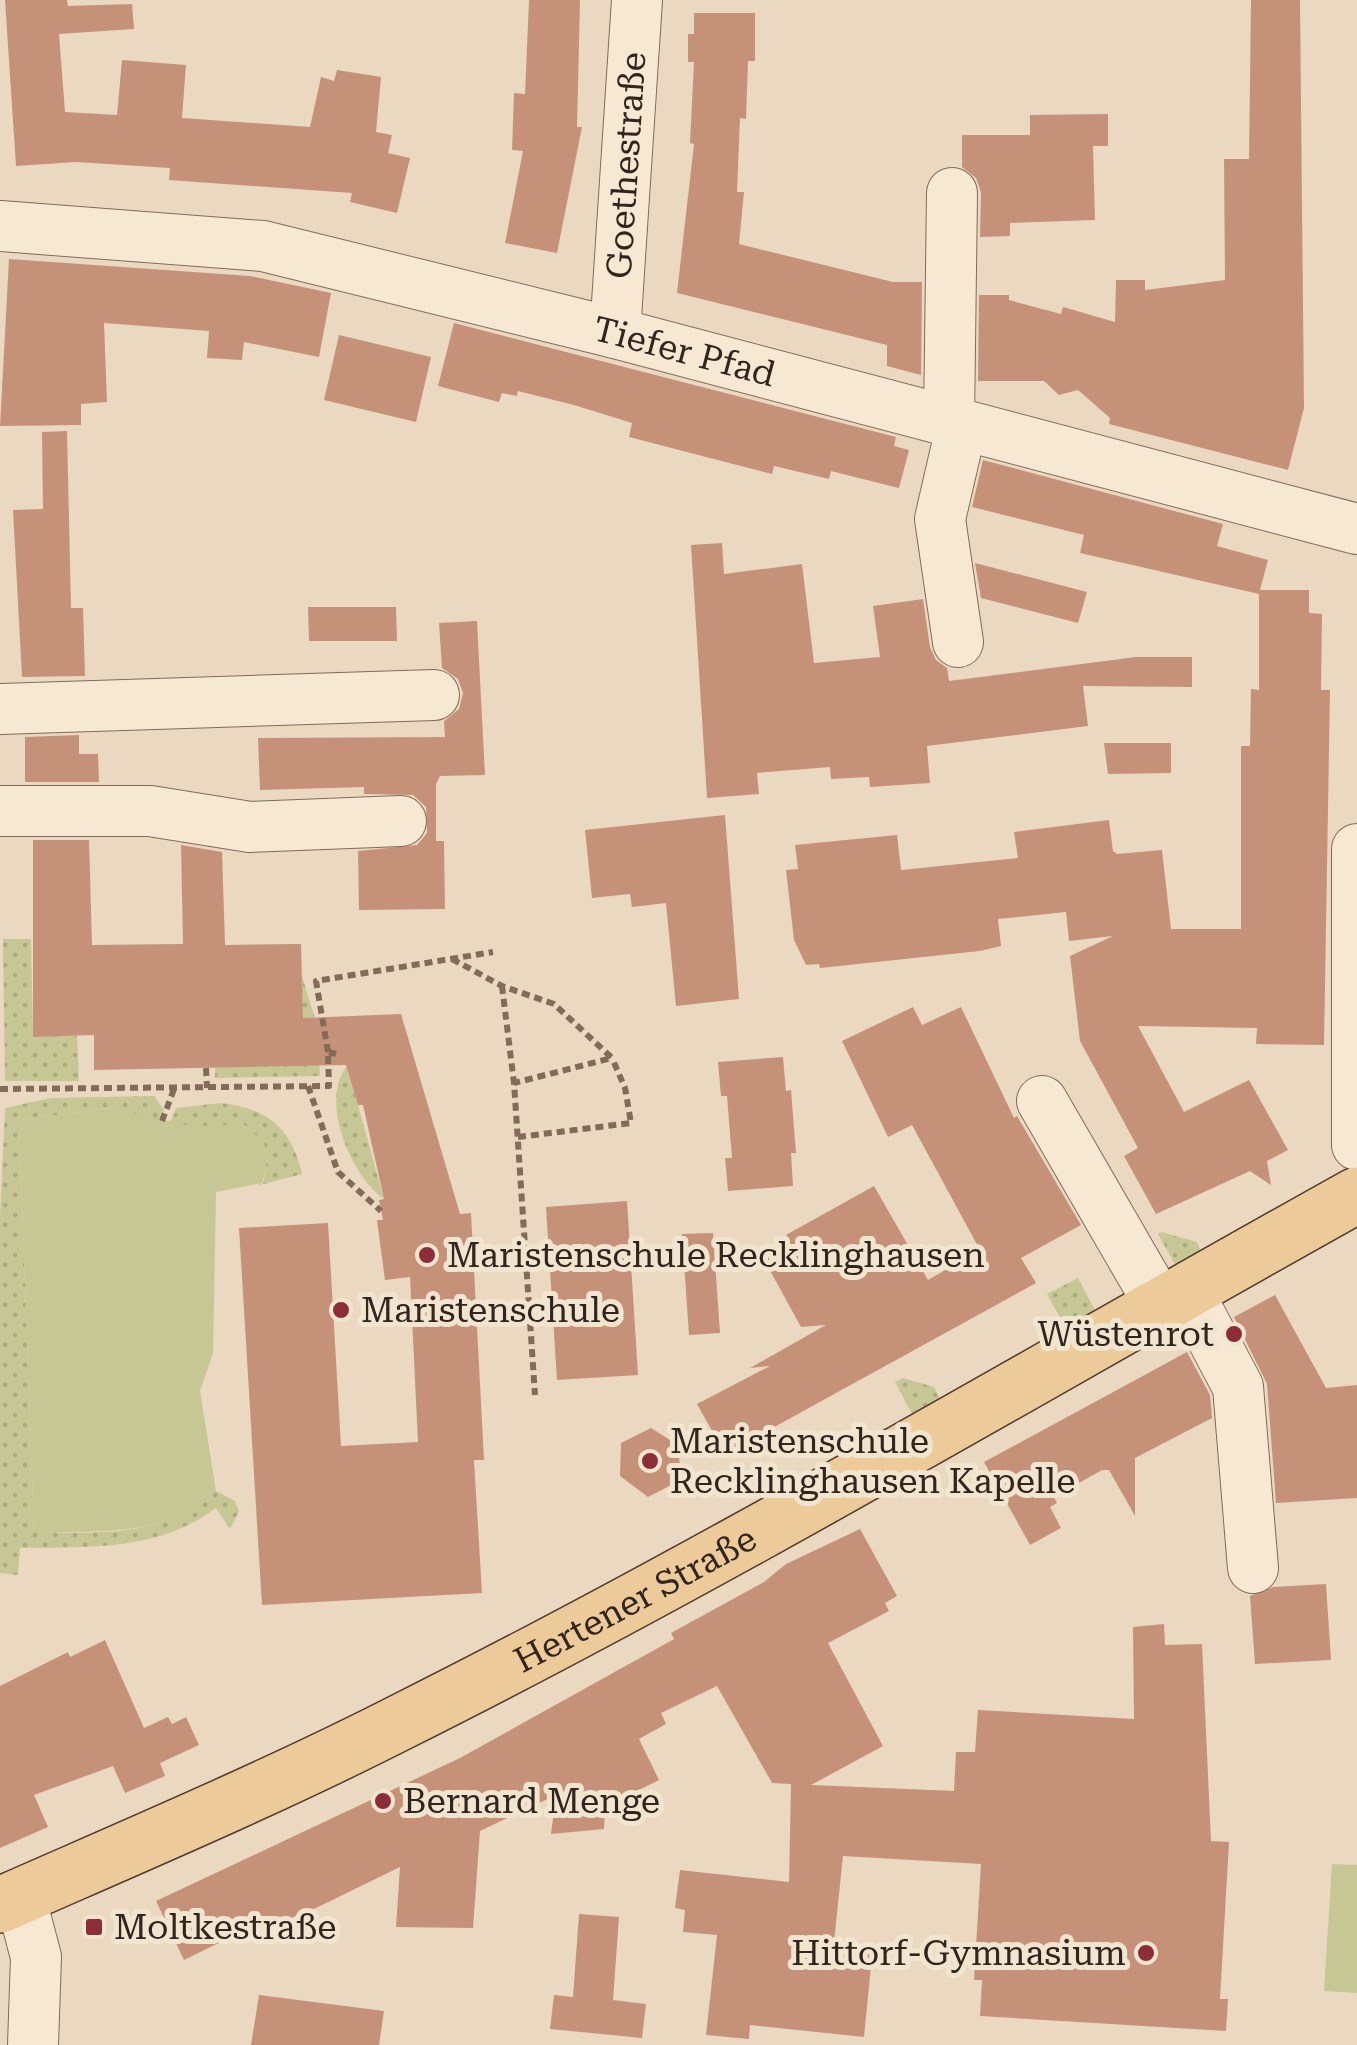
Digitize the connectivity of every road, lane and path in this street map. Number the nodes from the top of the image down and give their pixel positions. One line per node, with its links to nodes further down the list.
1 (637, 0): 4 (street, Goethestraße)
2 (952, 193): 5 (street)
3 (0, 226): 4 (street, Tiefer Pfad)
4 (615, 332): 5 (street, Tiefer Pfad)
5 (956, 423): 6 (street, Tiefer Pfad); 7 (street)
6 (1357, 529)
7 (958, 642)
8 (434, 695): 9 (street)
9 (0, 709)
10 (0, 810): 11 (street)
11 (401, 821)
12 (1357, 849): 26 (street)
13 (492, 952): 14 (path)
14 (452, 959): 15 (path); 19 (path)
15 (502, 986): 16 (path); 18 (path)
16 (612, 1058): 18 (path); 25 (path)
17 (206, 1068): 21 (path)
18 (514, 1083): 25 (path)
19 (308, 1086): 21 (path); 28 (path)
20 (174, 1088): 21 (path); 22 (path); 24 (path)
21 (207, 1088)
22 (0, 1089)
23 (1042, 1101): 29 (street)
24 (162, 1121)
25 (518, 1137): 30 (path)
26 (1357, 1145)
27 (1357, 1195): 29 (main road, Hertener Straße)
28 (382, 1211)
29 (1174, 1298): 31 (street); 32 (main road, Hertener Straße)
30 (534, 1395)
31 (1252, 1568)
32 (10, 1901): 33 (street)
33 (33, 2045)

